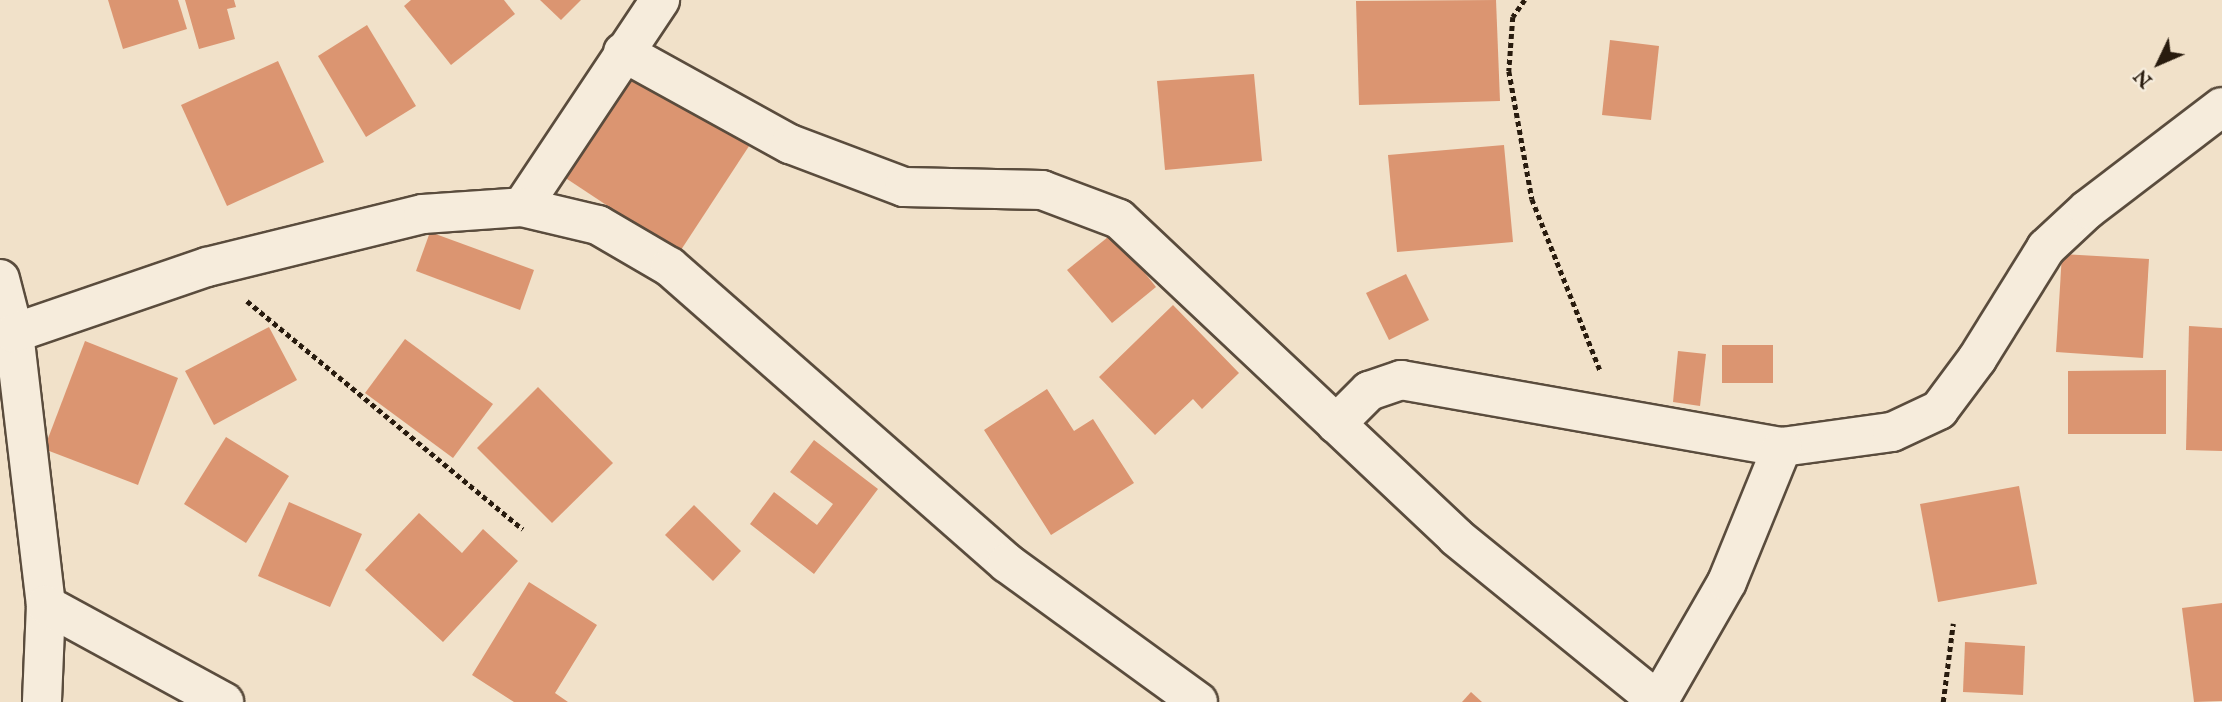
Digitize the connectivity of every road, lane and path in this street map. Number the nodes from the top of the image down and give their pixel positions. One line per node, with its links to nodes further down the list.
1 (660, 0): 3 (street)
2 (1525, 0): 9 (path)
3 (623, 52): 5 (street); 10 (street)
4 (2222, 107): 11 (street)
5 (522, 207): 6 (street); 17 (street)
6 (207, 267): 8 (street); 12 (path)
7 (0, 279): 8 (street)
8 (14, 333): 13 (street)
9 (1620, 420): 10 (street); 11 (street)
10 (1336, 424): 18 (street)
11 (1782, 447): 18 (street)
12 (523, 529)
13 (46, 604): 15 (street); 16 (street)
14 (1953, 624): 19 (path)
15 (42, 702)
16 (223, 702)
17 (1198, 702)
18 (1658, 702)
19 (1943, 702)

